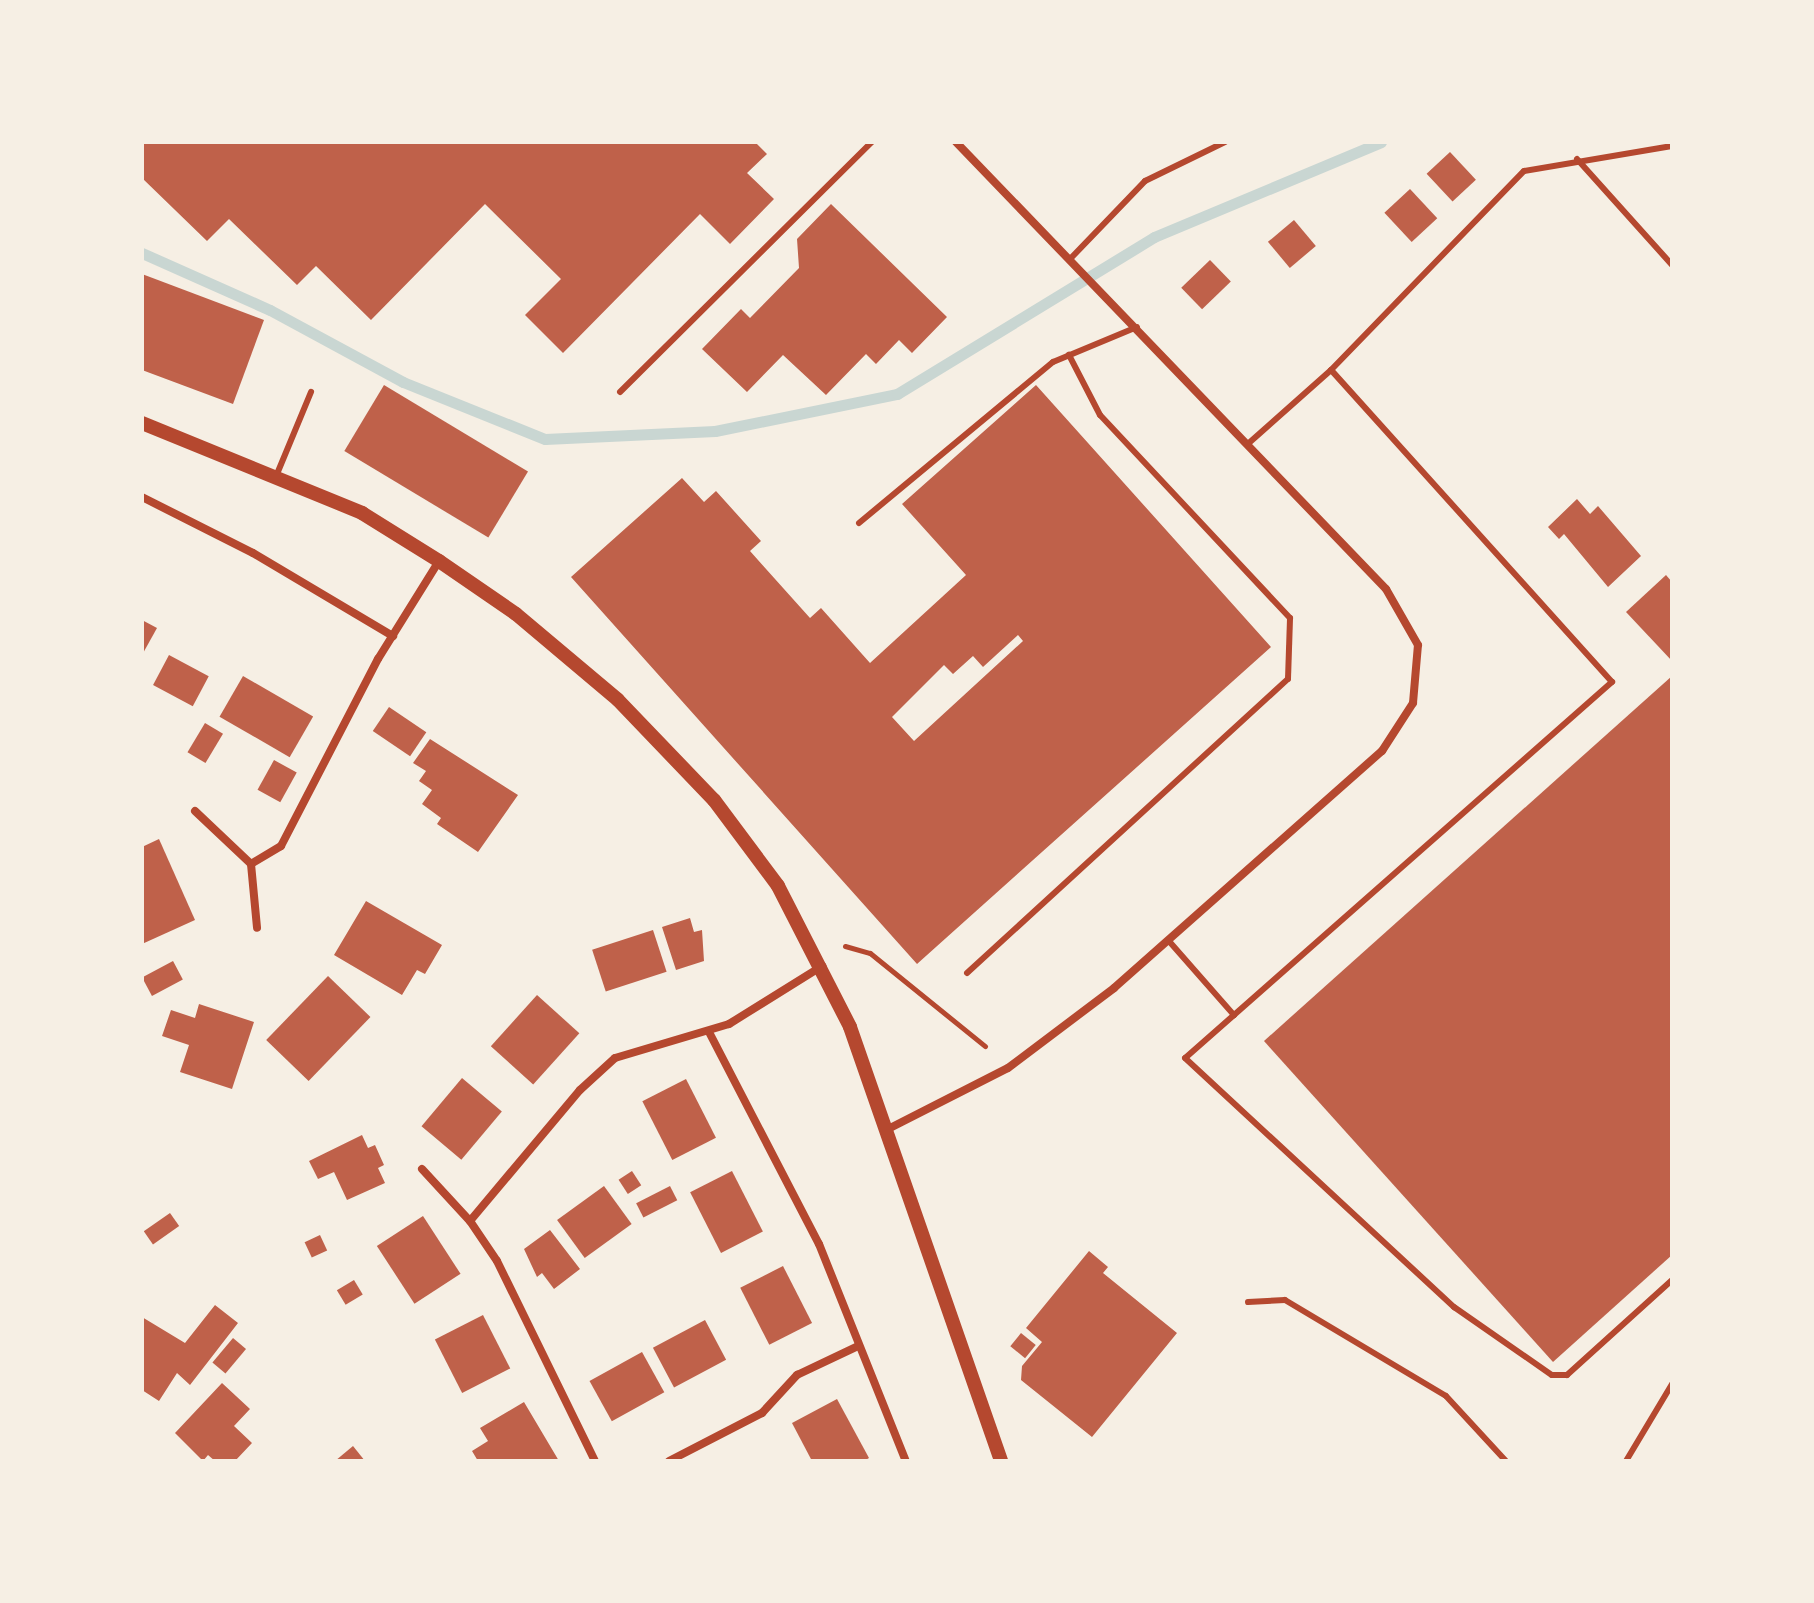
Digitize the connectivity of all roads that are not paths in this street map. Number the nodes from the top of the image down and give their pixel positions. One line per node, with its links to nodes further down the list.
1 (872, 142): 12 (lane)
2 (956, 142): 6 (street)
3 (1225, 142): 6 (lane)
4 (1672, 146): 5 (lane)
5 (1577, 159): 7 (lane); 10 (lane)
6 (1071, 258): 8 (street)
7 (1672, 265)
8 (1137, 327): 9 (lane); 14 (street)
9 (1069, 355): 17 (lane); 25 (lane)
10 (1331, 370): 14 (lane); 26 (lane)
11 (311, 392): 15 (lane)
12 (620, 392)
13 (142, 423): 15 (street)
14 (1250, 442): 23 (street)
15 (277, 474): 18 (street)
16 (142, 497): 19 (street)
17 (859, 523)
18 (439, 561): 19 (street); 24 (street)
19 (393, 636): 21 (street)
20 (195, 811): 21 (street)
21 (251, 864): 22 (street)
22 (257, 928)
23 (1168, 940): 26 (lane); 28 (street)
24 (823, 965): 27 (street); 28 (street)
25 (967, 973)
26 (1234, 1015): 31 (lane)
27 (709, 1032): 30 (street); 33 (street)
28 (890, 1128): 38 (street)
29 (422, 1169): 30 (street)
30 (470, 1221): 35 (street)
31 (1672, 1280)
32 (1248, 1302): 39 (lane)
33 (858, 1346): 36 (street); 37 (street)
34 (1672, 1384): 40 (lane)
35 (595, 1461)
36 (669, 1461)
37 (906, 1461)
38 (1001, 1461)
39 (1506, 1461)
40 (1626, 1461)

